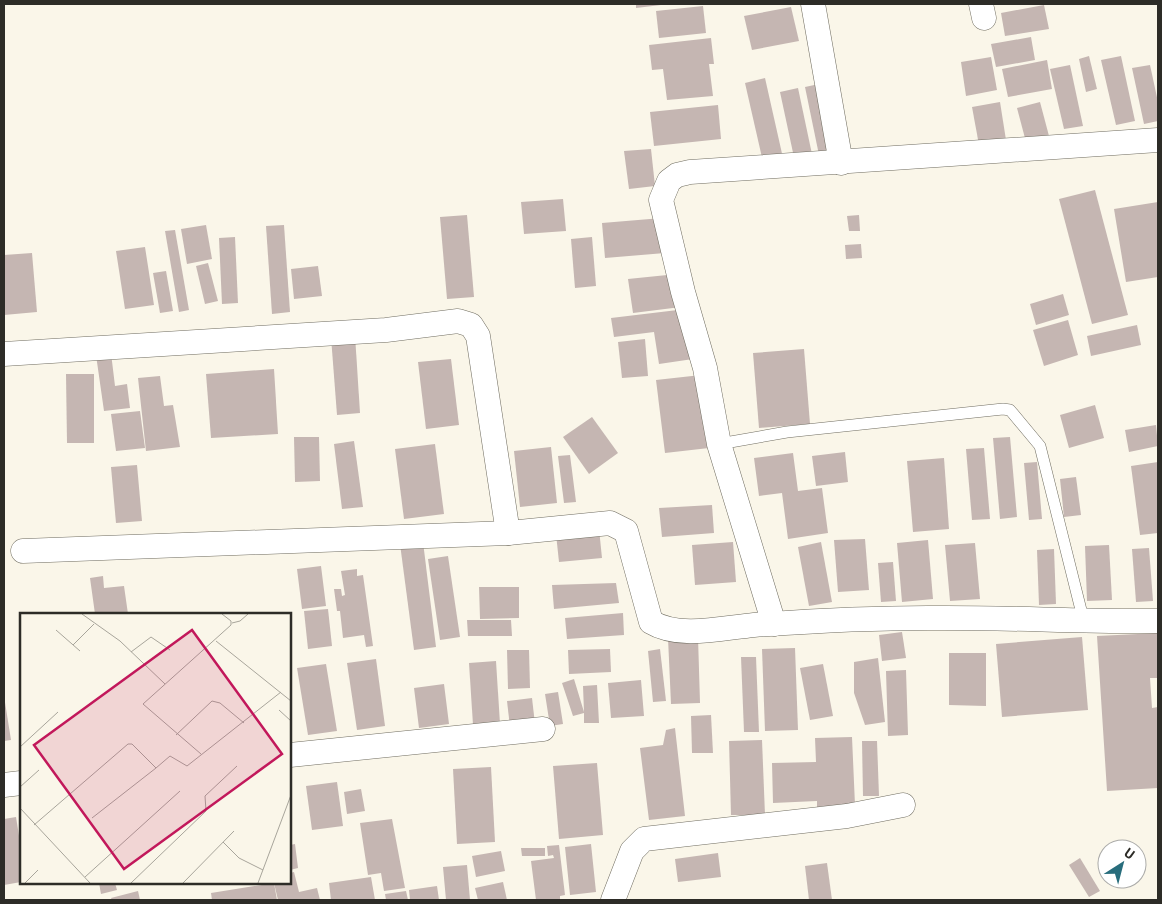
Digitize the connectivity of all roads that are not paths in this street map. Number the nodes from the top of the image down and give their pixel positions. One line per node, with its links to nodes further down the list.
1 (813, 4): 3 (street)
2 (1158, 140): 3 (street)
3 (841, 163): 5 (street)
4 (4, 354): 6 (street)
5 (719, 444): 9 (lane); 10 (street)
6 (508, 533): 7 (street); 10 (street)
7 (23, 551)
8 (1158, 621): 9 (street)
9 (1084, 622): 10 (street)
10 (774, 624)
11 (543, 729): 12 (street)
12 (291, 755)
13 (20, 783): 14 (street)
14 (4, 785)
15 (904, 805): 16 (street)
16 (613, 900)

